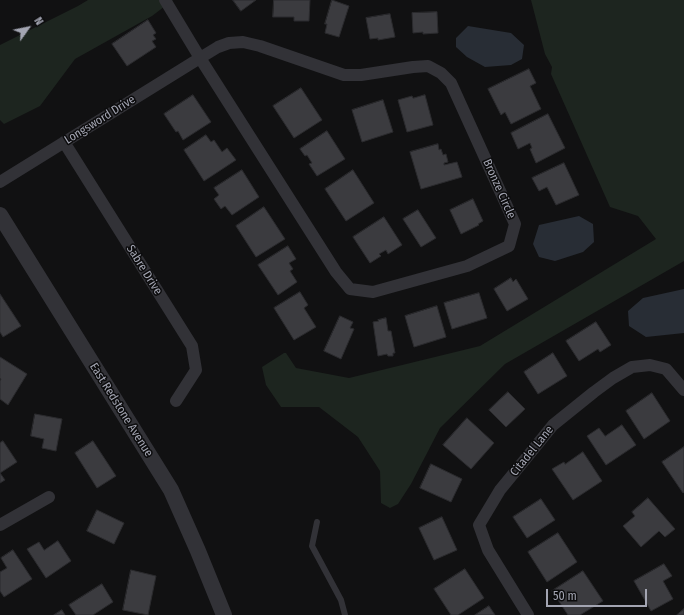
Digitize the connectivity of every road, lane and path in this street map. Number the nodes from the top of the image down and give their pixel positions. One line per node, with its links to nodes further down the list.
1 (165, 0): 2 (street, Bronze Circle)
2 (200, 58): 2 (street, Bronze Circle); 3 (street, Longsword Drive)
3 (64, 142): 4 (street, Longsword Drive); 7 (street, Sabre Drive)
4 (0, 182)
5 (0, 215): 11 (street, East Redstone Avenue)
6 (684, 390): 13 (street, Citadel Lane)
7 (176, 401)
8 (48, 497): 10 (street)
9 (317, 522): 12 (lane)
10 (0, 525)
11 (224, 615)
12 (345, 615)
13 (528, 615)

